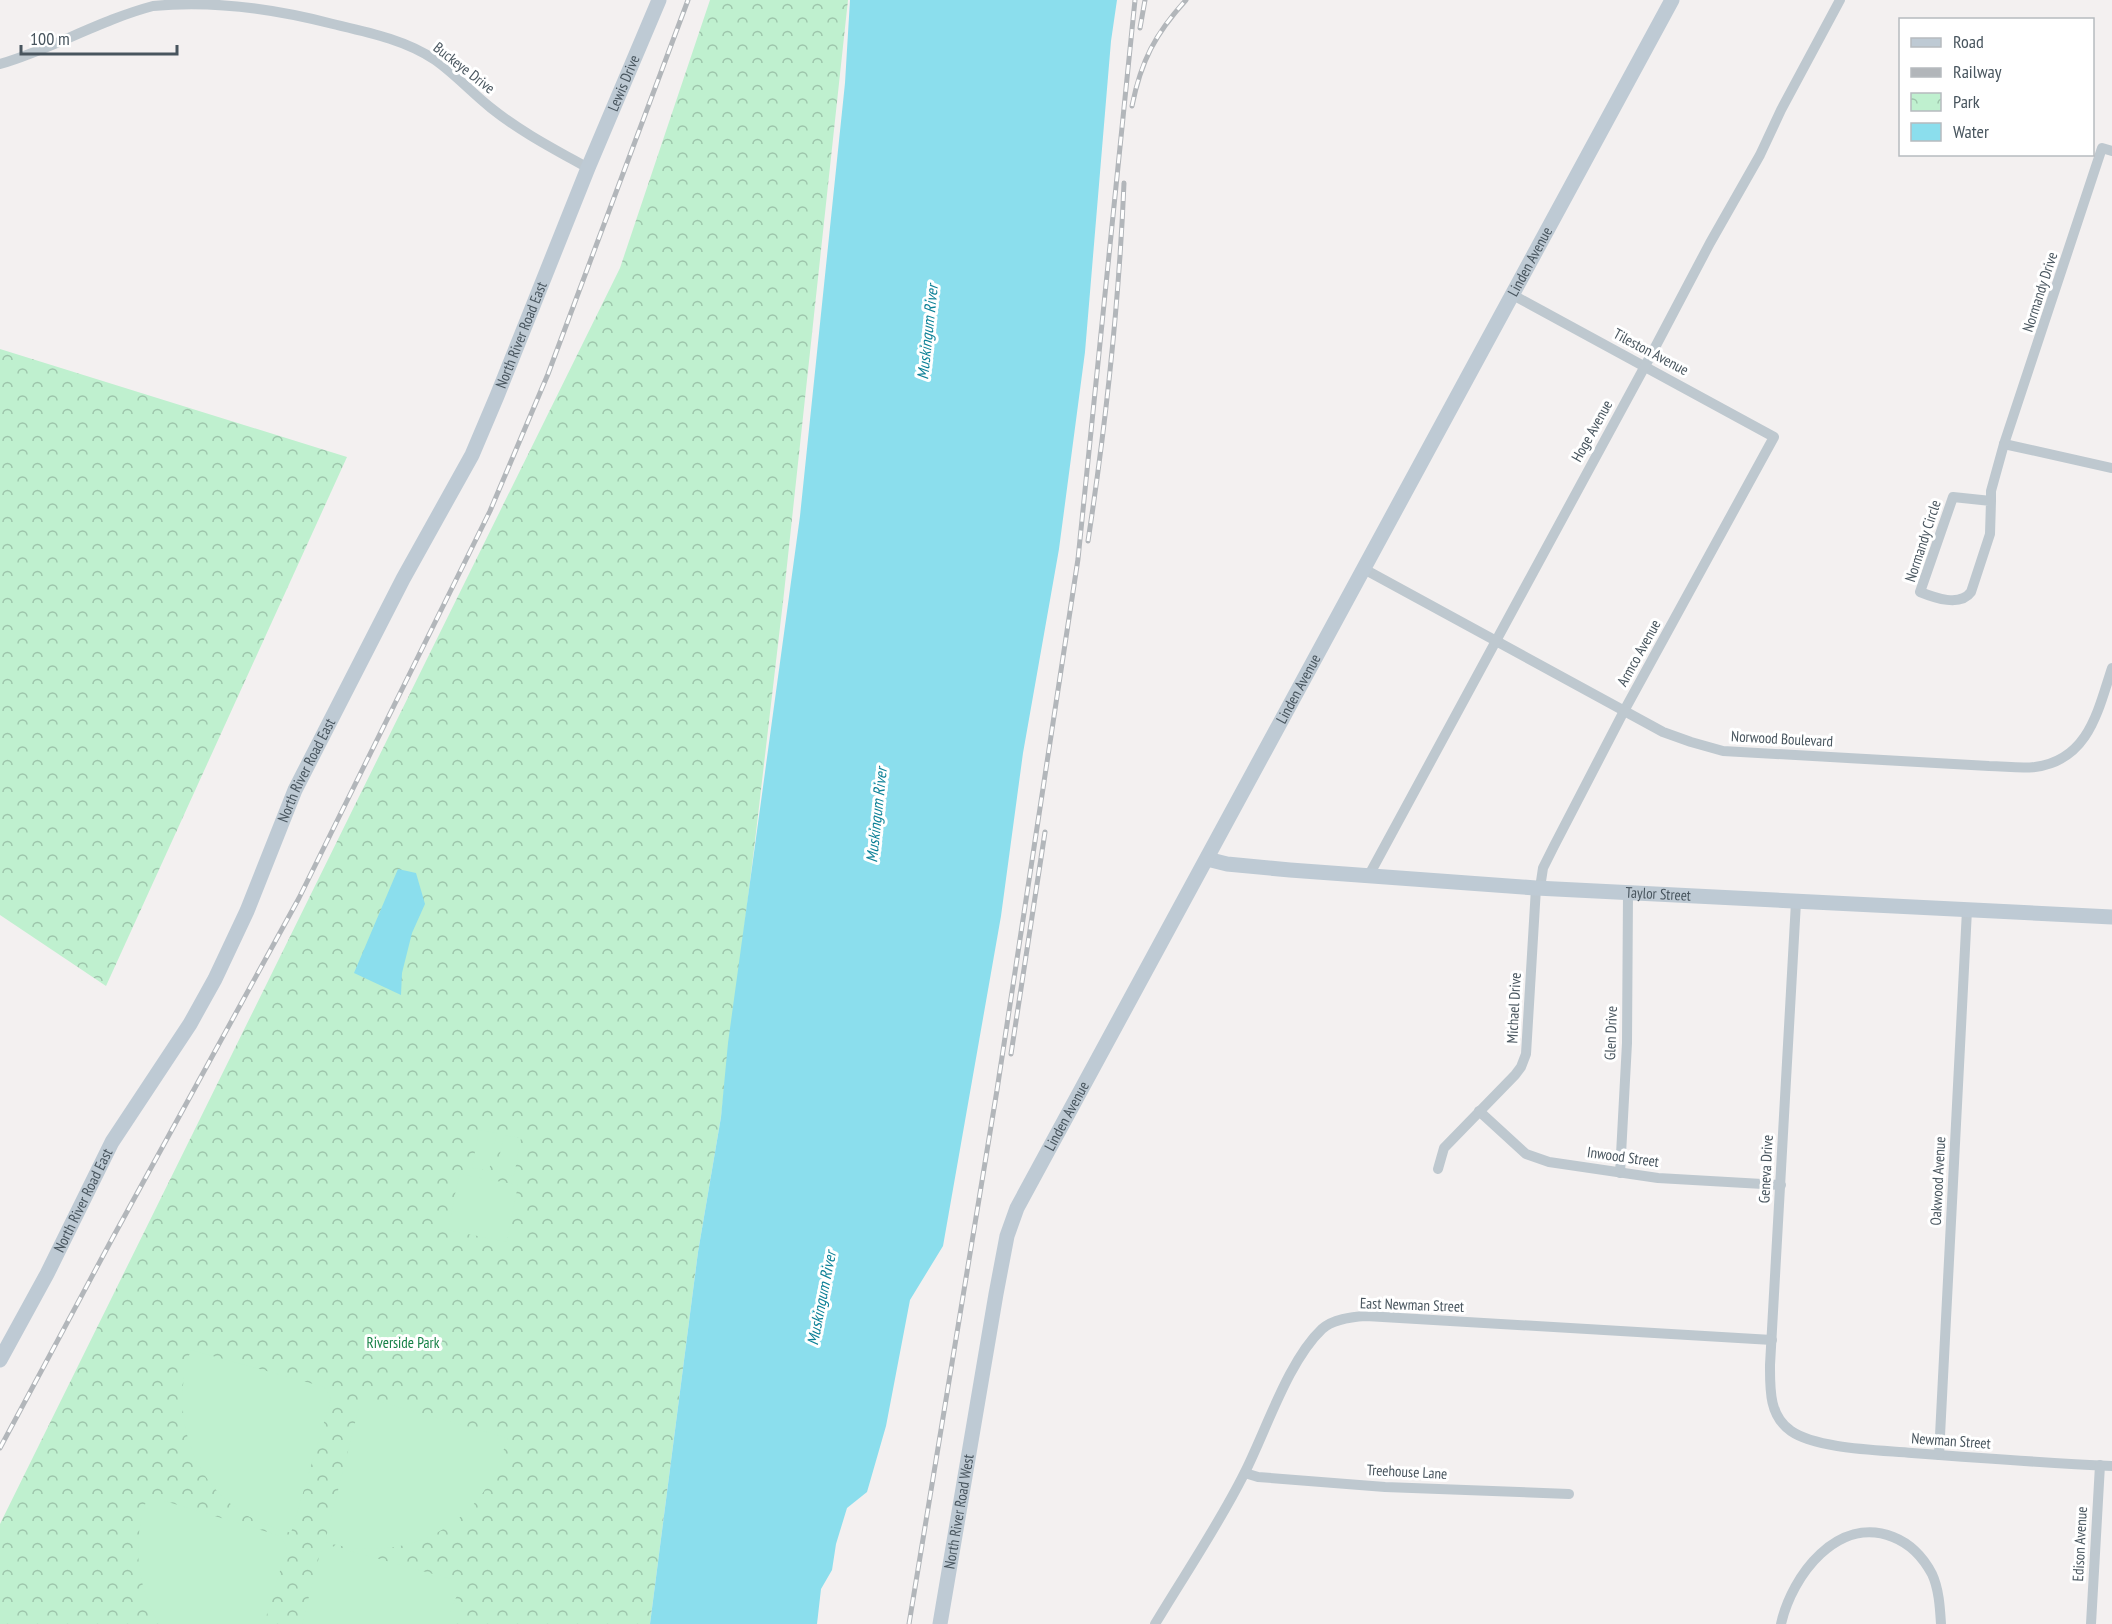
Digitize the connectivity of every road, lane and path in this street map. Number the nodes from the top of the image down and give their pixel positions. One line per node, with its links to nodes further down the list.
1 (659, 0): 6 (street, Lewis Drive)
2 (1672, 0): 7 (street, Linden Avenue)
3 (1840, 0): 8 (street, Hoge Avenue)
4 (0, 64): 6 (street, Buckeye Drive)
5 (2107, 150): 10 (street, Normandy Drive)
6 (588, 168): 29 (street, North River Road East)
7 (1513, 295): 8 (street, Tileston Avenue); 13 (street, Linden Avenue)
8 (1645, 366): 9 (street, Tileston Avenue); 14 (street, Hoge Avenue)
9 (1774, 437): 16 (street, Armco Avenue)
10 (2004, 444): 11 (street); 12 (street, Normandy Circle)
11 (2112, 468)
12 (1991, 501): 12 (street, Normandy Circle)
13 (1364, 569): 14 (street, Norwood Boulevard); 17 (street, Linden Avenue)
14 (1495, 642): 16 (street, Norwood Boulevard); 18 (street, Hoge Avenue)
15 (2112, 668): 16 (street, Norwood Boulevard)
16 (1624, 711): 19 (street, Armco Avenue)
17 (1207, 859): 18 (street, Taylor Street); 30 (street, Linden Avenue)
18 (1368, 877): 19 (street, Taylor Street)
19 (1538, 888): 20 (street, Taylor Street); 24 (street, Michael Drive)
20 (1628, 893): 21 (street, Taylor Street); 26 (street, Glen Drive)
21 (1796, 902): 22 (street, Taylor Street); 27 (street, Geneva Drive)
22 (1967, 910): 23 (street, Taylor Street); 32 (street, Oakwood Avenue)
23 (2112, 917)
24 (1479, 1111): 25 (street, Michael Drive); 26 (street, Inwood Street)
25 (1438, 1169)
26 (1620, 1173): 27 (street, Inwood Street)
27 (1781, 1185): 28 (street, Geneva Drive)
28 (1772, 1340): 31 (street, Geneva Drive); 36 (street, East Newman Street)
29 (0, 1360)
30 (979, 1399): 38 (street, North River Road West)
31 (1790, 1431): 32 (street, Newman Street)
32 (1939, 1455): 34 (street, Newman Street)
33 (2112, 1459): 35 (street)
34 (2100, 1465): 35 (street, Newman Street); 42 (street, Edison Avenue)
35 (2112, 1466)
36 (1245, 1473): 37 (street, Treehouse Lane); 39 (street, East Newman Street)
37 (1569, 1494)
38 (940, 1624)
39 (1155, 1624)
40 (1782, 1624): 41 (street)
41 (1941, 1624)
42 (2091, 1624)

